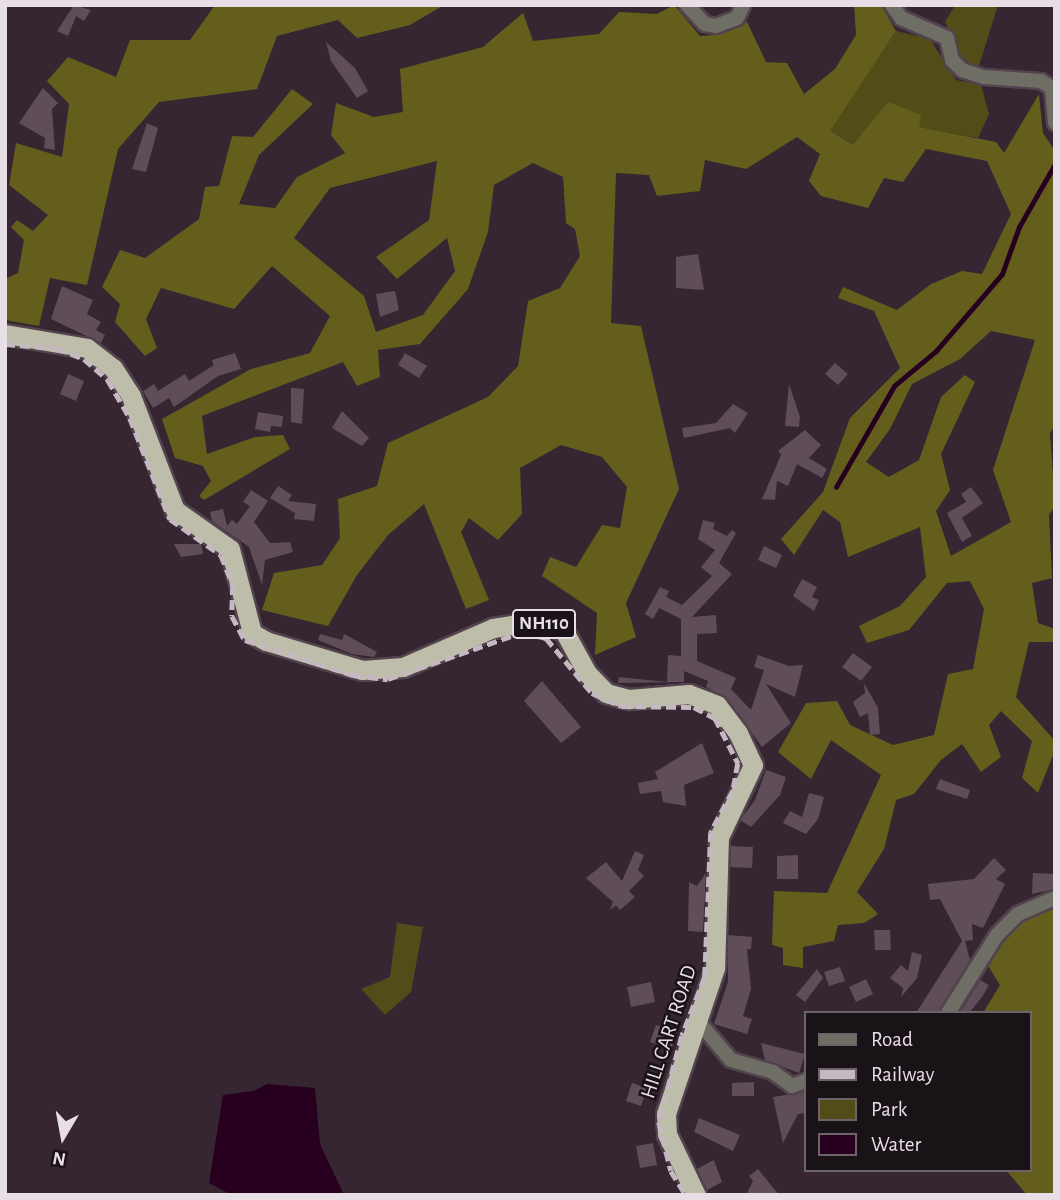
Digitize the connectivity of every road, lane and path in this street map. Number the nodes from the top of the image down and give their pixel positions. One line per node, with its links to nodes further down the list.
1 (743, 5): 3 (street)
2 (892, 5): 4 (street)
3 (691, 10)
4 (1055, 123)
5 (5, 334): 8 (highway, HILL CART ROAD / NH110)
6 (1055, 898): 7 (street)
7 (949, 1011)
8 (697, 1020): 9 (street); 10 (highway, HILL CART ROAD / NH110)
9 (804, 1082)
10 (696, 1195)

